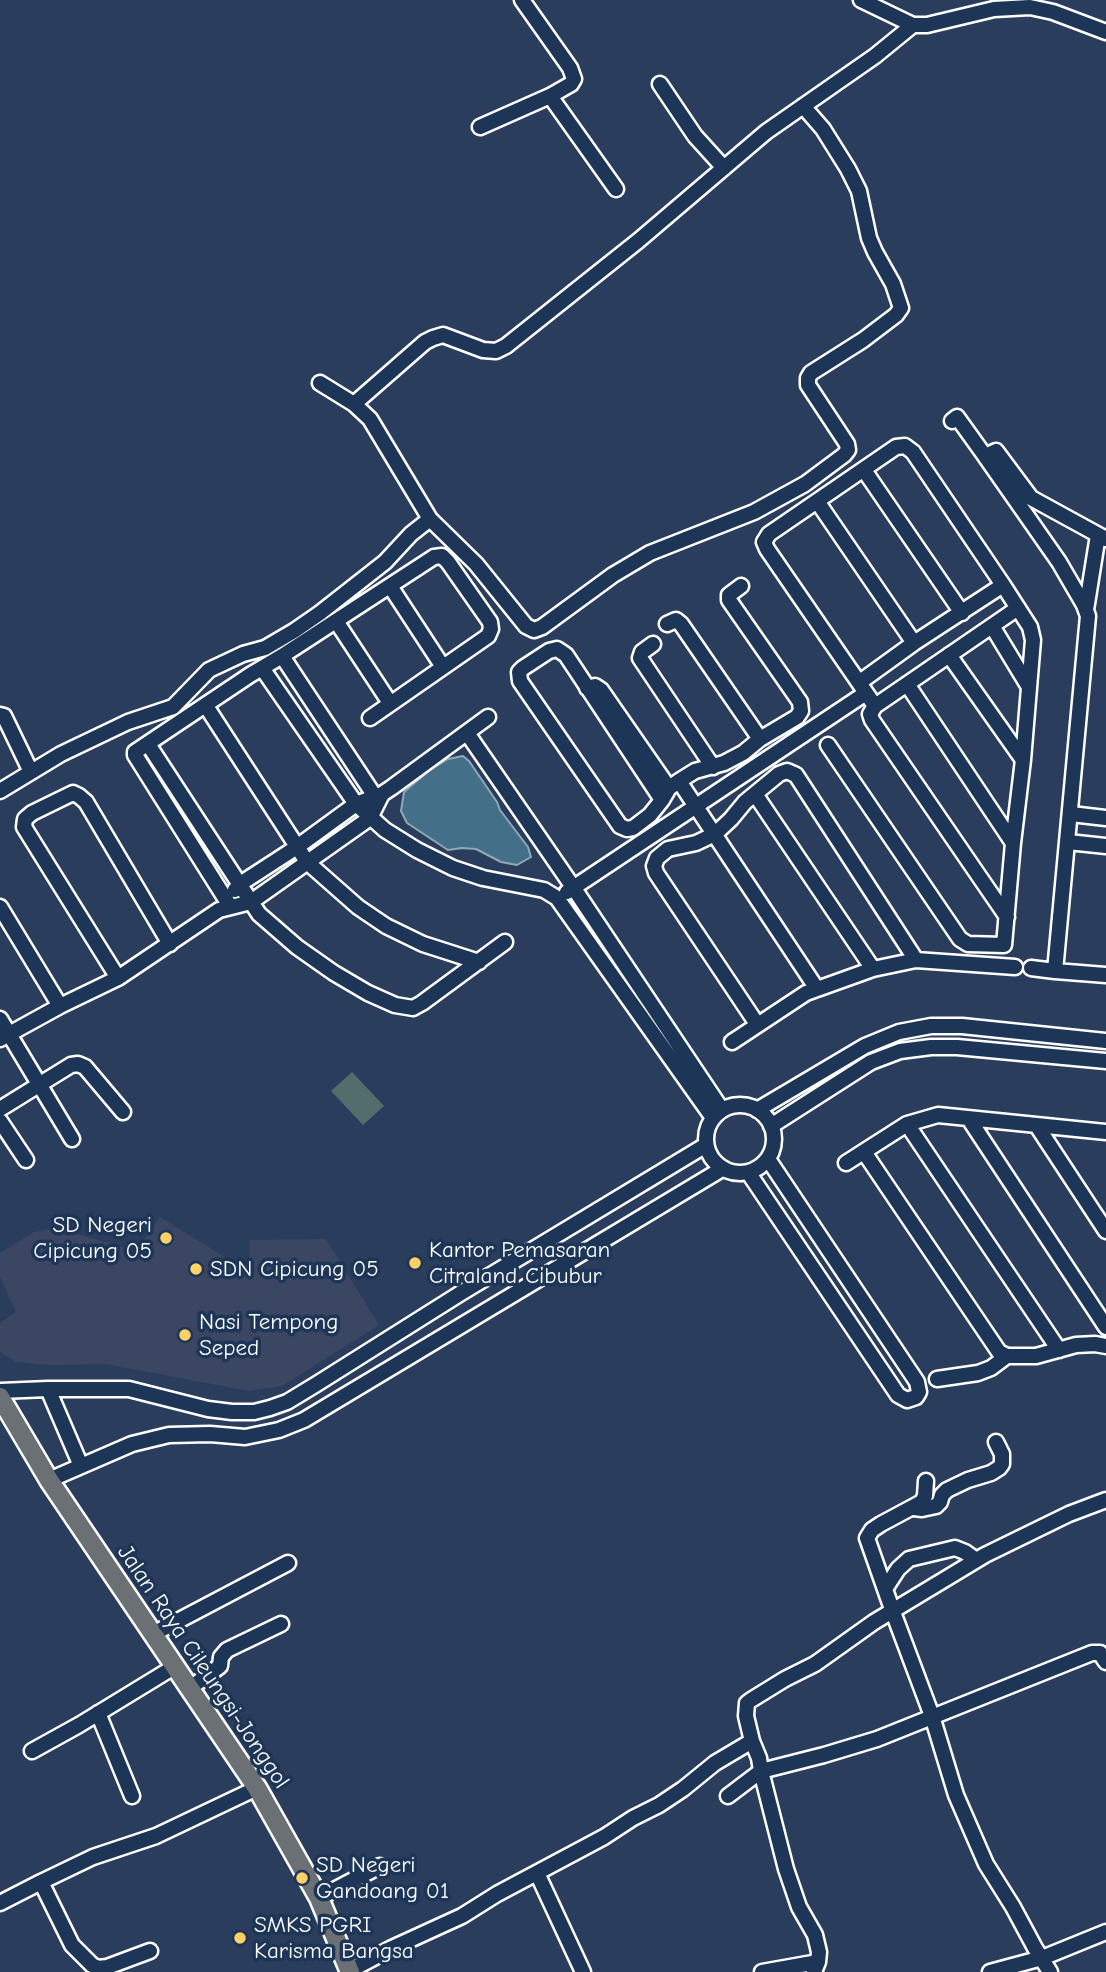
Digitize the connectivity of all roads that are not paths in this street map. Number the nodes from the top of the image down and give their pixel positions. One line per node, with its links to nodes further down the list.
1 (523, 0): 6 (street)
2 (861, 0): 3 (street)
3 (913, 26): 4 (street); 7 (street)
4 (1106, 32)
5 (660, 84): 9 (street)
6 (550, 96): 8 (street); 10 (street)
7 (803, 106): 9 (street); 17 (street)
8 (480, 127)
9 (724, 168): 12 (street)
10 (616, 189)
11 (320, 383): 12 (street)
12 (354, 404): 17 (street)
13 (952, 421): 16 (street)
14 (864, 470): 15 (street); 19 (street); 24 (street)
15 (817, 501): 28 (street); 36 (street)
16 (1026, 502): 18 (street); 23 (street)
17 (430, 519): 49 (street)
18 (1102, 537): 23 (street)
19 (1003, 585): 22 (street); 24 (street)
20 (390, 586): 25 (street); 32 (street); 32 (street)
21 (741, 586): 44 (street)
22 (1018, 608): 27 (street); 35 (street)
23 (1086, 610): 56 (street)
24 (962, 613): 28 (street)
25 (335, 621): 31 (street); 37 (street)
26 (667, 624): 44 (street)
27 (992, 626): 30 (street); 35 (street)
28 (914, 643): 36 (street)
29 (653, 644): 48 (street)
30 (949, 655): 34 (street); 47 (street)
31 (282, 656): 33 (street); 53 (street)
32 (443, 667): 37 (street)
33 (262, 668): 38 (street); 54 (street)
34 (907, 684): 39 (street); 61 (street)
35 (1029, 687): 47 (street)
36 (863, 688): 39 (street); 55 (street)
37 (390, 703): 42 (street)
38 (206, 706): 45 (street); 63 (street)
39 (875, 706): 71 (street)
40 (0, 715): 49 (street)
41 (488, 717): 43 (street)
42 (370, 718)
43 (467, 733): 53 (street); 66 (street)
44 (760, 739): 48 (street)
45 (148, 744): 65 (street); 69 (street)
46 (828, 746): 71 (street)
47 (1023, 760): 61 (street)
48 (713, 766): 50 (street)
49 (31, 772): 51 (street)
50 (670, 790): 50 (street); 55 (street)
51 (0, 791)
52 (755, 794): 59 (street); 74 (street); 79 (street)
53 (378, 798): 54 (street); 57 (street)
54 (356, 804): 57 (street); 63 (street)
55 (696, 807): 59 (street); 66 (street)
56 (1071, 814): 58 (street); 60 (street)
57 (370, 818): 64 (street); 67 (street)
58 (1106, 818)
59 (715, 834): 83 (street); 86 (street)
60 (1068, 842): 62 (street); 80 (street)
61 (1013, 843): 71 (street)
62 (1106, 846)
63 (297, 847): 64 (street); 65 (street)
64 (307, 862): 68 (street); 75 (street)
65 (240, 884): 68 (street); 69 (street)
66 (573, 887): 67 (street); 91 (street)
67 (557, 898): 91 (street)
68 (251, 902): 69 (street); 75 (street)
69 (225, 906): 73 (street)
70 (0, 907): 84 (street)
71 (1007, 917)
72 (505, 942): 75 (street)
73 (170, 944): 82 (street); 82 (street)
74 (916, 960): 76 (street); 79 (street)
75 (479, 962)
76 (1015, 967)
77 (1031, 968): 80 (street)
78 (1106, 968): 81 (street)
79 (873, 969): 83 (street)
80 (1055, 971): 81 (street)
81 (1106, 975)
82 (118, 978): 84 (street)
83 (817, 989): 86 (street)
84 (60, 1006): 87 (street)
85 (0, 1019): 87 (street)
86 (757, 1024): 89 (street)
87 (4, 1036): 92 (street)
88 (1106, 1041): 94 (street)
89 (732, 1042)
90 (1106, 1061): 101 (street)
91 (686, 1069): 96 (street)
92 (39, 1086): 93 (street); 95 (street); 103 (street)
93 (0, 1109)
94 (757, 1110): 96 (street); 101 (street)
95 (123, 1112)
96 (718, 1114): 104 (street)
97 (969, 1119): 99 (street); 100 (street); 115 (street)
98 (0, 1121): 107 (street)
99 (906, 1124): 105 (street); 118 (street)
100 (1037, 1125): 102 (street); 111 (street)
101 (771, 1126): 106 (street)
102 (1106, 1132)
103 (72, 1139)
104 (706, 1145): 109 (street); 112 (street)
105 (864, 1152): 108 (street); 119 (street)
106 (768, 1159): 110 (street); 110 (street)
107 (26, 1160)
108 (846, 1163)
109 (722, 1169): 110 (street); 113 (street)
110 (748, 1172)
111 (1106, 1231)
112 (490, 1276): 113 (street); 114 (street)
113 (502, 1299): 117 (street)
114 (410, 1326): 117 (street); 121 (street)
115 (1106, 1327)
116 (1106, 1346): 118 (street)
117 (424, 1347): 125 (street)
118 (1059, 1350): 119 (street)
119 (1007, 1356): 120 (street)
120 (937, 1379)
121 (48, 1389): 122 (street); 125 (street)
122 (0, 1391)
123 (0, 1397): 126 (main road, Jalan Raya Cileungsi-Jonggol)
124 (996, 1442): 129 (street)
125 (81, 1466): 126 (street)
126 (49, 1480): 135 (main road, Jalan Raya Cileungsi-Jonggol)
127 (926, 1481): 129 (street)
128 (1106, 1500): 130 (street)
129 (914, 1508): 132 (street)
130 (976, 1560): 132 (street); 133 (street)
131 (288, 1563): 135 (street)
132 (885, 1589): 133 (street)
133 (892, 1612): 140 (street); 141 (street)
134 (281, 1625): 138 (street)
135 (153, 1634): 137 (main road, Jalan Raya Cileungsi-Jonggol)
136 (1106, 1662): 140 (street)
137 (174, 1667): 138 (main road, Jalan Raya Cileungsi-Jonggol); 139 (street)
138 (189, 1689): 144 (main road, Jalan Raya Cileungsi-Jonggol)
139 (98, 1713): 142 (street); 145 (street)
140 (932, 1716): 143 (street); 154 (street)
141 (752, 1741): 143 (street); 148 (street)
142 (32, 1751)
143 (761, 1771): 146 (street); 155 (street)
144 (257, 1788): 149 (street); 150 (main road, Jalan Raya Cileungsi-Jonggol)
145 (132, 1796)
146 (728, 1796)
147 (380, 1866): 150 (street)
148 (537, 1873): 157 (street); 158 (street)
149 (41, 1882): 151 (street); 156 (street)
150 (319, 1898): 157 (main road, Jalan Raya Cileungsi-Jonggol)
151 (0, 1903)
152 (1106, 1932): 154 (street)
153 (150, 1951): 156 (street)
154 (1042, 1958): 160 (street); 161 (street)
155 (816, 1967): 159 (street)
156 (99, 1970)
157 (350, 1971)
158 (583, 1972)
159 (762, 1972)
160 (990, 1972)
161 (1050, 1972)

